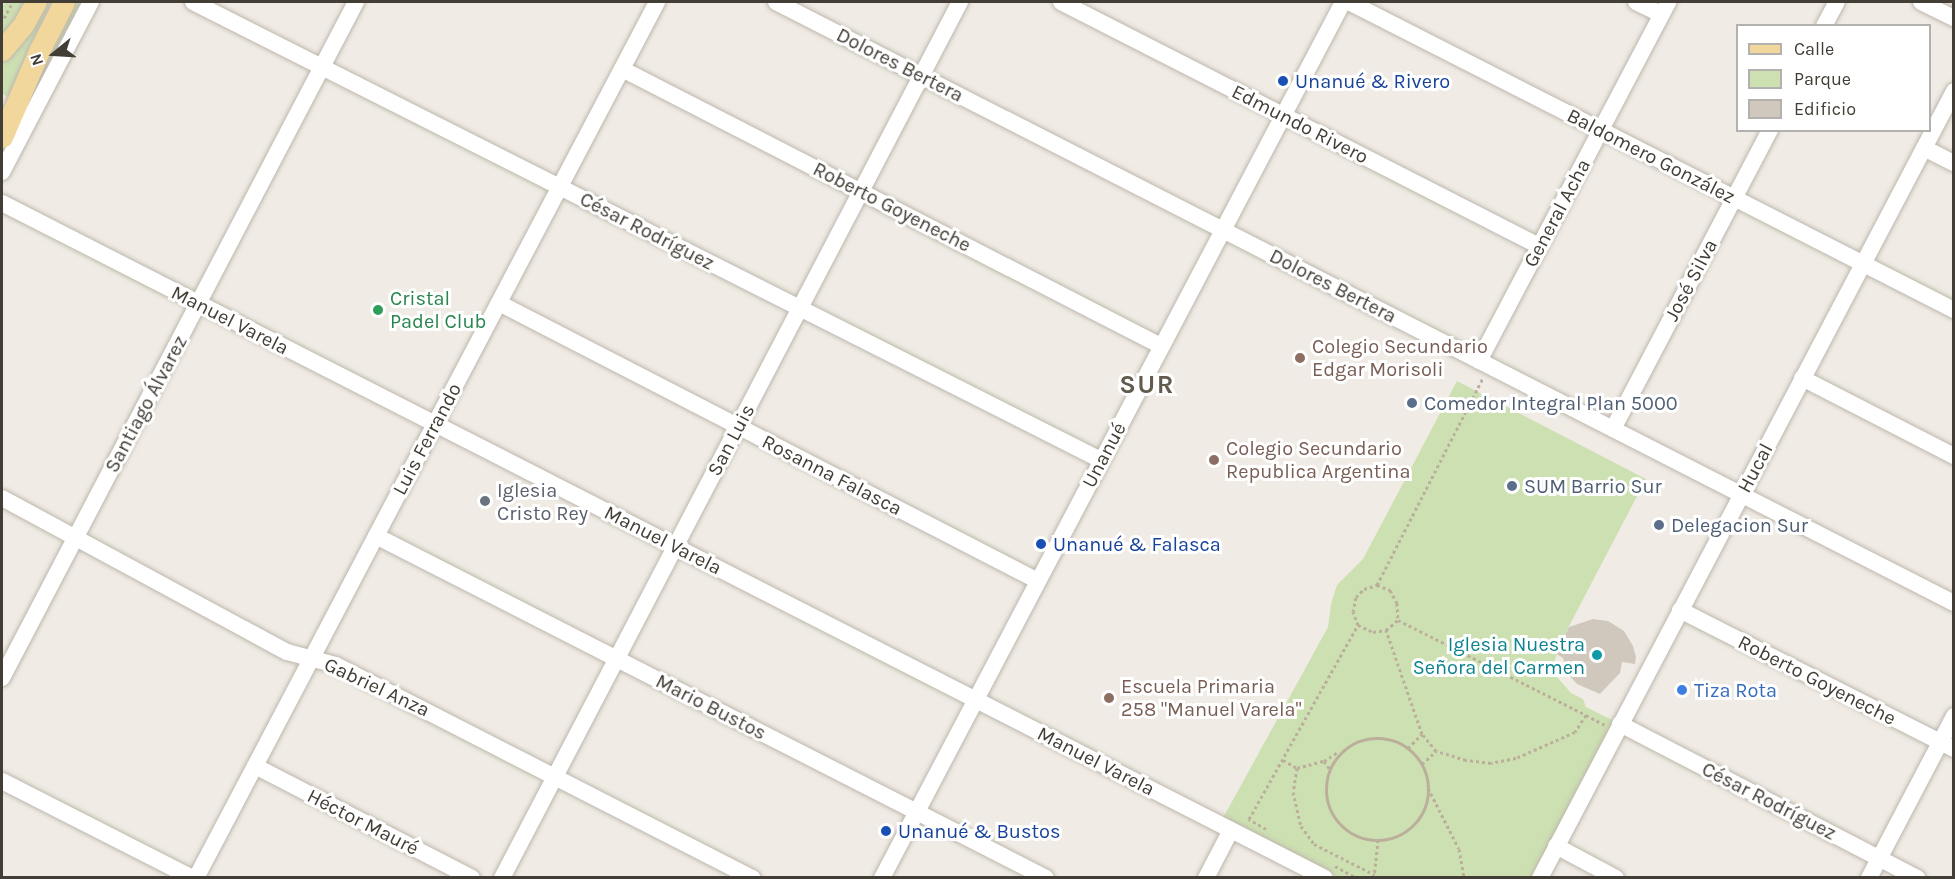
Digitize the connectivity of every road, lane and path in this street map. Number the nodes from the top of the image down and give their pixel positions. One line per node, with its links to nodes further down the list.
1 (13, 2): 18 (path)
2 (36, 2): 20 (main road)
3 (64, 2): 28 (main road)
4 (92, 2): 28 (street)
5 (193, 2): 21 (street, César Rodríguez)
6 (356, 2): 21 (street, Santiago Álvarez)
7 (657, 2): 22 (street, Luis Ferrando)
8 (776, 2): 23 (street, Dolores Bertera)
9 (960, 2): 23 (street, San Luis)
10 (1060, 2): 25 (street, Edmundo Rivero)
11 (1343, 2): 25 (street, Unanué)
12 (1348, 2): 26 (street, Baldomero González)
13 (1636, 2): 16 (street)
14 (1837, 2): 19 (street)
15 (1921, 2): 17 (street)
16 (1664, 8): 26 (street, General Acha)
17 (1953, 18)
18 (2, 23)
19 (1825, 24)
20 (2, 50)
21 (322, 66): 31 (street, César Rodríguez); 38 (street, Santiago Álvarez)
22 (622, 69): 31 (street, Luis Ferrando); 32 (street, Roberto Goyeneche)
23 (921, 75): 32 (street, San Luis); 35 (street, Dolores Bertera)
24 (1953, 91): 29 (street, Hucal)
25 (1283, 115): 35 (street, Unanué); 36 (street, Edmundo Rivero)
26 (1600, 130): 33 (street, Baldomero González); 36 (street, General Acha)
27 (1769, 132): 33 (street, José Silva)
28 (4, 141)
29 (1924, 148): 30 (street); 37 (street, Hucal)
30 (1953, 163)
31 (560, 187): 39 (street, Luis Ferrando); 40 (street, César Rodríguez)
32 (860, 191): 40 (street, San Luis); 42 (street, Roberto Goyeneche)
33 (1734, 198): 37 (street, Baldomero González); 47 (street, José Silva)
34 (2, 203): 38 (street, Manuel Varela)
35 (1222, 230): 42 (street, Unanué); 43 (street, Dolores Bertera)
36 (1539, 246): 43 (street, General Acha)
37 (1863, 264): 41 (street, Baldomero González); 44 (street, Hucal)
38 (198, 303): 45 (street, Manuel Varela); 53 (street, Santiago Álvarez)
39 (499, 303): 45 (street, Luis Ferrando); 46 (street, Rosanna Falasca)
40 (800, 308): 46 (street, San Luis); 49 (street, César Rodríguez)
41 (1953, 310)
42 (1161, 346): 49 (street, Unanué)
43 (1484, 364): 47 (street, Dolores Bertera); 56 (path)
44 (1802, 378): 48 (street); 50 (street, Hucal)
45 (435, 424): 52 (street, Luis Ferrando); 54 (street, Manuel Varela)
46 (738, 426): 54 (street, San Luis); 55 (street, Rosanna Falasca)
47 (1613, 429): 50 (street, Dolores Bertera)
48 (1953, 456)
49 (1101, 460): 55 (street, Unanué)
50 (1741, 495): 57 (street, Dolores Bertera); 58 (street, Hucal)
51 (2, 498): 53 (street, Gabriel Anza)
52 (376, 536): 62 (street, Luis Ferrando); 63 (street, Mario Bustos)
53 (75, 538): 62 (street, Gabriel Anza); 64 (street, Santiago Álvarez)
54 (675, 546): 63 (street, San Luis); 65 (street, Manuel Varela)
55 (1038, 580): 65 (street, Unanué)
56 (1377, 585): 59 (path); 60 (path)
57 (1953, 603)
58 (1680, 610): 67 (street, Hucal); 69 (street, Roberto Goyeneche)
59 (1398, 620): 61 (path); 72 (path)
60 (1358, 625): 61 (path); 73 (path)
61 (1386, 630): 68 (path)
62 (312, 658): 76 (street, Luis Ferrando); 79 (street, Gabriel Anza)
63 (616, 659): 79 (street, San Luis); 84 (street, Mario Bustos)
64 (2, 678)
65 (975, 699): 84 (street, Unanué); 85 (street, Manuel Varela)
66 (1953, 717): 69 (street)
67 (1620, 724): 88 (street, Hucal); 89 (street, César Rodríguez)
68 (1422, 735): 70 (path); 72 (path)
69 (1947, 746): 89 (street)
70 (1408, 748): 71 (path); 75 (path)
71 (1340, 751): 74 (path); 78 (path)
72 (1436, 751): 75 (path)
73 (1282, 760): 77 (path); 86 (path)
74 (1324, 761): 77 (path); 78 (path)
75 (1422, 764): 81 (path)
76 (255, 766): 92 (street, Luis Ferrando); 93 (street, Héctor Mauré)
77 (1297, 768): 91 (path)
78 (1329, 768): 87 (path)
79 (555, 776): 94 (street, San Luis); 95 (street, Gabriel Anza)
80 (2, 781): 92 (street)
81 (1427, 785): 82 (path); 83 (path)
82 (1432, 800): 83 (path); 100 (path)
83 (1426, 805): 87 (path)
84 (916, 812): 96 (street, Unanué); 97 (street, Mario Bustos)
85 (1231, 830): 90 (street, Manuel Varela); 98 (street)
86 (1269, 830)
87 (1378, 840): 91 (path)
88 (1556, 846): 101 (street, Hucal); 102 (street)
89 (1879, 858): 103 (street); 104 (street, César Rodríguez)
90 (1327, 870): 99 (path)
91 (1374, 876)
92 (194, 878)
93 (472, 878)
94 (502, 878)
95 (753, 878)
96 (882, 878)
97 (1046, 878)
98 (1206, 878)
99 (1358, 878)
100 (1464, 878)
101 (1540, 878)
102 (1616, 878)
103 (1869, 878)
104 (1917, 878)

